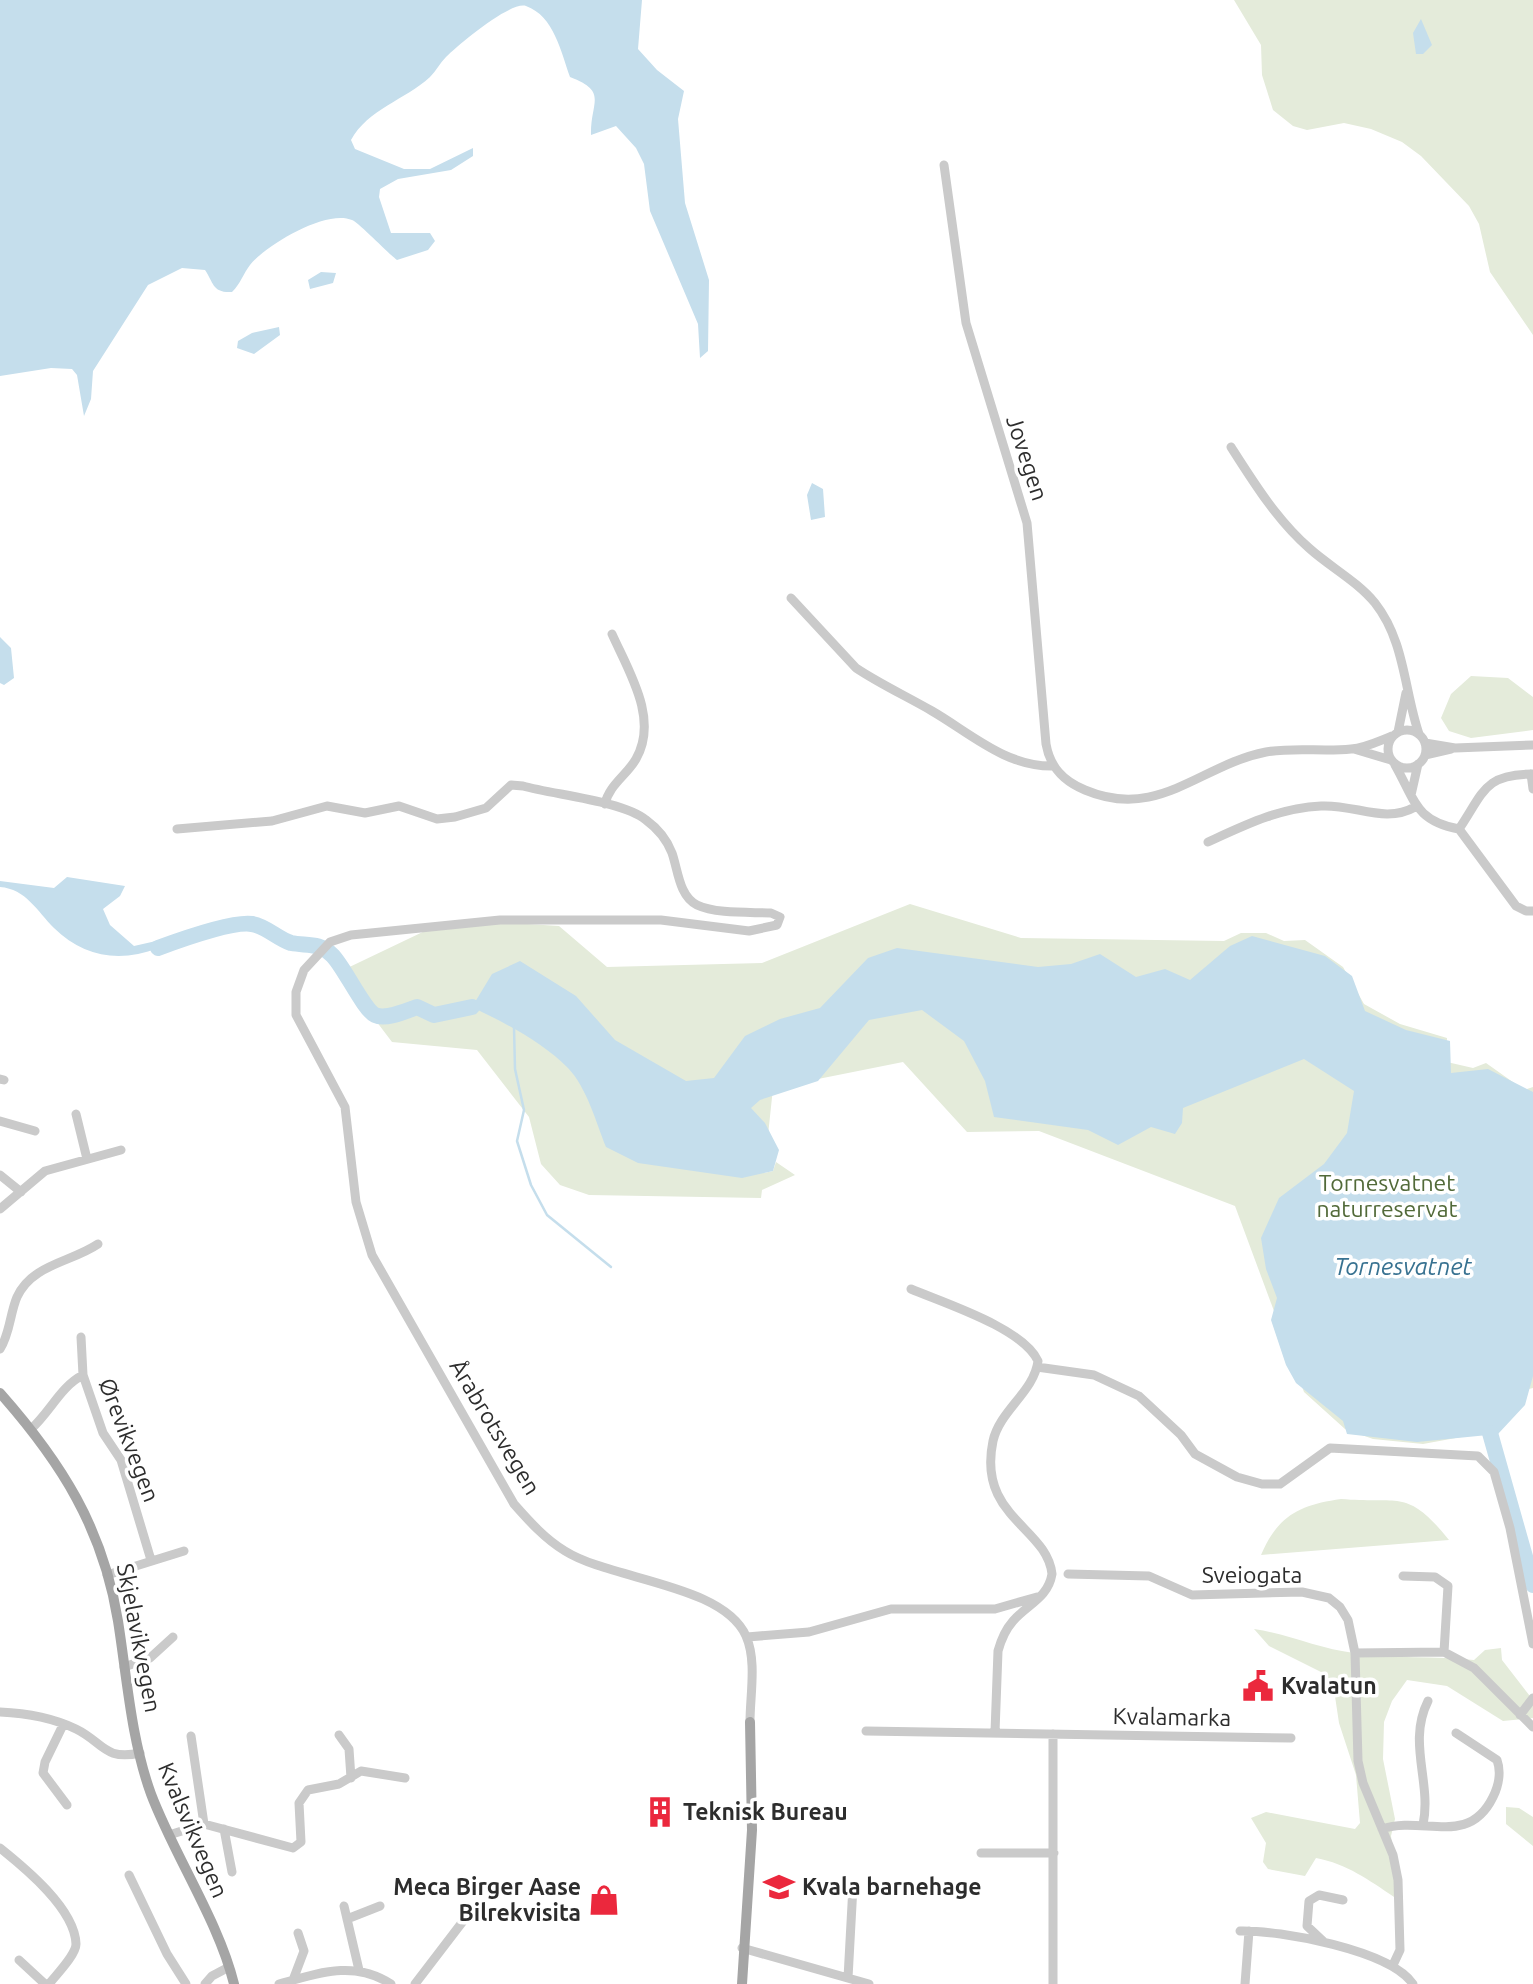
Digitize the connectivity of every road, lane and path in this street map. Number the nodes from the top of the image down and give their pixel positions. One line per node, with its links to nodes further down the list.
1 (944, 165): 15 (street, Jovegen)
2 (1231, 447): 5 (street)
3 (791, 598): 15 (street)
4 (612, 634): 19 (street)
5 (1407, 692): 6 (street); 7 (street)
6 (1395, 734): 7 (street); 11 (street); 13 (street)
7 (1419, 734): 8 (street)
8 (1425, 743): 10 (street); 12 (street)
9 (1533, 745): 10 (street)
10 (1455, 748): 12 (street)
11 (1354, 749): 13 (street); 15 (street)
12 (1425, 755): 14 (street)
13 (1393, 762): 14 (street); 18 (street)
14 (1418, 764): 18 (street)
15 (1053, 766)
16 (1532, 774): 17 (street); 22 (street)
17 (1533, 789)
18 (1411, 796): 20 (street)
19 (605, 804): 21 (street); 48 (street, Årabrotsvegen)
20 (1415, 807): 22 (street); 23 (street)
21 (177, 829)
22 (1459, 829): 24 (street)
23 (1208, 842)
24 (1533, 911)
25 (76, 1114): 29 (street)
26 (0, 1121): 27 (street)
27 (35, 1131)
28 (121, 1150): 29 (street)
29 (87, 1159): 31 (street)
30 (0, 1175): 31 (street)
31 (21, 1192): 32 (street)
32 (0, 1209)
33 (98, 1244): 36 (street)
34 (911, 1289): 37 (street)
35 (81, 1337): 38 (street, Ørevikvegen)
36 (0, 1349)
37 (1037, 1367): 46 (street); 49 (street)
38 (83, 1375): 40 (street, Ørevikvegen); 42 (street, Ørevikvegen)
39 (0, 1393): 40 (main road, Skjelavikvegen)
40 (31, 1429): 43 (main road, Skjelavikvegen)
41 (184, 1551): 42 (street)
42 (151, 1560): 43 (street)
43 (107, 1574): 52 (main road, Skjelavikvegen)
44 (1068, 1574): 51 (street, Sveiogata)
45 (1404, 1576): 50 (street)
46 (1042, 1595): 48 (street); 61 (street)
47 (173, 1637): 52 (street)
48 (747, 1637): 57 (street)
49 (1533, 1644)
50 (1444, 1652): 51 (street); 56 (street)
51 (1355, 1653): 74 (street, Sveiogata)
52 (124, 1667): 67 (main road, Skjelavikvegen)
53 (1533, 1698): 56 (street)
54 (1428, 1700): 72 (street)
55 (0, 1712): 58 (street, Kvalsvikvegen)
56 (1520, 1715): 59 (street)
57 (750, 1722): 89 (main road)
58 (63, 1724): 67 (street, Kvalsvikvegen); 70 (street)
59 (1533, 1727)
60 (866, 1731): 61 (street, Kvalamarka)
61 (995, 1732): 63 (street, Kvalamarka)
62 (1456, 1733): 72 (street)
63 (1053, 1734): 66 (street, Kvalamarka); 78 (street)
64 (338, 1735): 68 (street)
65 (191, 1736): 71 (street)
66 (1291, 1738)
67 (140, 1753): 75 (main road, Kvalsvikvegen)
68 (351, 1778): 69 (street); 73 (street)
69 (405, 1778)
70 (67, 1805)
71 (204, 1824): 73 (street); 75 (street)
72 (1423, 1825): 74 (street)
73 (224, 1829): 79 (street)
74 (1382, 1829): 91 (street, Sveiogata)
75 (169, 1835): 92 (main road, Kvalsvikvegen)
76 (0, 1848): 97 (street)
77 (981, 1853): 78 (street)
78 (1054, 1853): 106 (street)
79 (232, 1872)
80 (129, 1875): 98 (street)
81 (853, 1886): 94 (street)
82 (1343, 1900): 88 (street)
83 (344, 1906): 86 (street)
84 (380, 1906): 86 (street)
85 (467, 1916): 103 (street)
86 (347, 1919): 93 (street)
87 (298, 1933): 95 (street)
88 (1327, 1945): 91 (street); 107 (street)
89 (742, 1948): 94 (street); 104 (main road)
90 (19, 1959): 97 (street)
91 (1393, 1965): 108 (street)
92 (229, 1967): 99 (street); 100 (main road, Kvalsvikvegen)
93 (359, 1970): 96 (street); 102 (street)
94 (848, 1978): 105 (street)
95 (293, 1980): 96 (street); 101 (street)
96 (306, 1980)
97 (47, 1984)
98 (186, 1984)
99 (205, 1984)
100 (234, 1984)
101 (279, 1984)
102 (391, 1984)
103 (415, 1984)
104 (742, 1984)
105 (869, 1984)
106 (1053, 1984)
107 (1245, 1984)
108 (1413, 1984)

